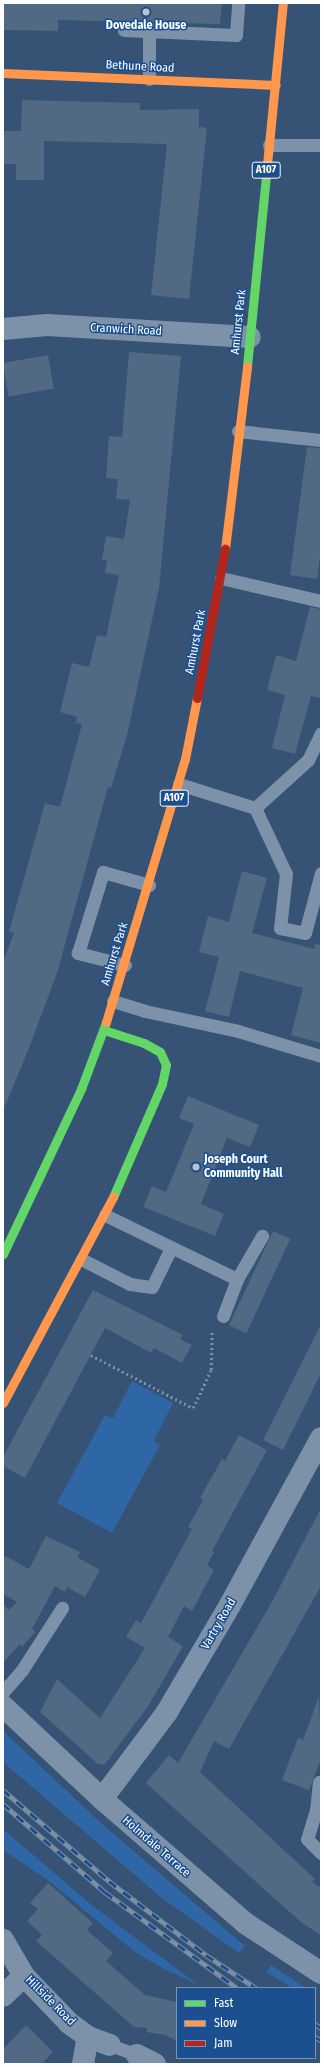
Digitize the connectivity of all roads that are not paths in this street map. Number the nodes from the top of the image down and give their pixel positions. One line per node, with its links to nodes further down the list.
1 (238, 3): 4 (lane)
2 (283, 3): 7 (main road, Amhurst Park / A107)
3 (124, 30): 4 (lane)
4 (149, 31): 6 (lane)
5 (3, 73): 6 (main road, Bethune Road)
6 (149, 79): 7 (main road, Bethune Road)
7 (276, 85): 8 (main road, Amhurst Park / A107)
8 (269, 145): 9 (lane); 11 (main road, Amhurst Park / A107)
9 (321, 145)
10 (3, 329): 11 (street, Cranwich Road)
11 (250, 337): 12 (main road, Amhurst Park / A107)
12 (238, 431): 13 (lane); 14 (main road, Amhurst Park / A107)
13 (321, 440)
14 (221, 578): 15 (lane); 17 (main road, Amhurst Park / A107)
15 (321, 601)
16 (321, 733): 18 (lane)
17 (179, 784): 18 (lane); 20 (main road, Amhurst Park / A107)
18 (255, 808): 19 (lane)
19 (321, 873)
20 (149, 884): 21 (main road, Amhurst Park / A107); 21 (lane)
21 (125, 965): 22 (main road, Amhurst Park / A107)
22 (113, 1001): 23 (main road, Amhurst Park / A107); 24 (lane)
23 (104, 1030): 25 (main road); 27 (main road, Amhurst Park / A107)
24 (321, 1056)
25 (105, 1216): 28 (lane); 29 (main road)
26 (262, 1236): 30 (lane)
27 (6, 1240)
28 (170, 1248): 29 (lane); 30 (lane)
29 (83, 1260): 32 (main road)
30 (237, 1279): 31 (lane)
31 (223, 1316)
32 (3, 1403)
33 (321, 1438): 38 (street, Vartry Road)
34 (62, 1608): 35 (lane)
35 (3, 1692)
36 (3, 1706): 38 (street, Holmdale Terrace)
37 (319, 1782): 39 (lane)
38 (102, 1799): 41 (street, Holmdale Terrace)
39 (321, 1853)
40 (3, 1940): 42 (street, Hillside Road)
41 (321, 1973)
42 (24, 1976): 43 (street); 44 (street, Hillside Road)
43 (3, 1996)
44 (88, 2037): 45 (street, Hillside Road); 47 (street)
45 (110, 2045): 46 (lane, Hillside Road)
46 (146, 2059)
47 (82, 2064)

